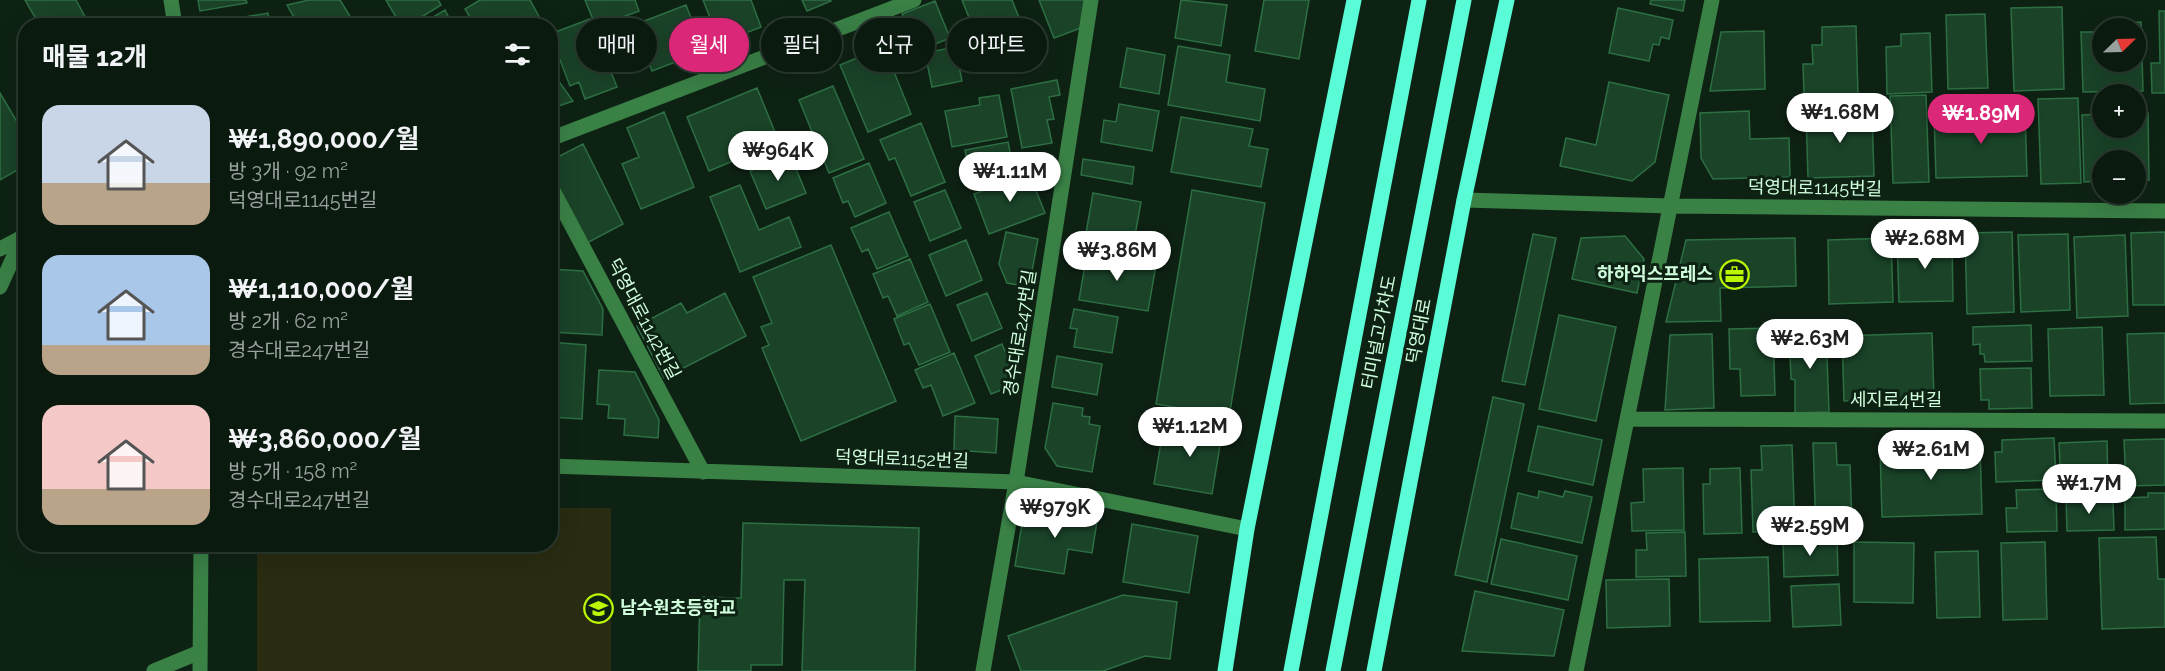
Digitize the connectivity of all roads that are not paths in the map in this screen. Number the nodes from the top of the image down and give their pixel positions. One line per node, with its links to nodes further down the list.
1 (171, 0): 9 (street)
2 (914, 0): 10 (street)
3 (1091, 0): 23 (street, 경수대로247번길)
4 (1354, 0): 24 (main road)
5 (1419, 0): 31 (main road, 터미널고가차도)
6 (1464, 0): 32 (main road, 터미널고가차도)
7 (1507, 0): 12 (main road, 덕영대로)
8 (1712, 0): 13 (street)
9 (174, 18)
10 (558, 136)
11 (558, 200): 22 (street, 덕영대로1142번길)
12 (1464, 200): 13 (street, 덕영대로1145번길); 33 (main road, 덕영대로)
13 (1670, 206): 14 (street, 덕영대로1145번길); 19 (street)
14 (2165, 211)
15 (18, 239): 16 (street)
16 (0, 249)
17 (18, 249): 18 (street)
18 (0, 287)
19 (1627, 419): 20 (street, 세지로4번길); 34 (street)
20 (2165, 421)
21 (558, 466): 22 (street, 덕영대로1152번길)
22 (703, 472): 23 (street, 덕영대로1152번길)
23 (1016, 482): 24 (street, 덕영대로1152번길); 29 (street, 경수대로247번길)
24 (1247, 530): 30 (main road)
25 (201, 552): 26 (street)
26 (200, 652): 27 (street); 28 (street)
27 (154, 671)
28 (200, 671)
29 (983, 671)
30 (1225, 671)
31 (1291, 671)
32 (1334, 671)
33 (1374, 671)
34 (1576, 671)

